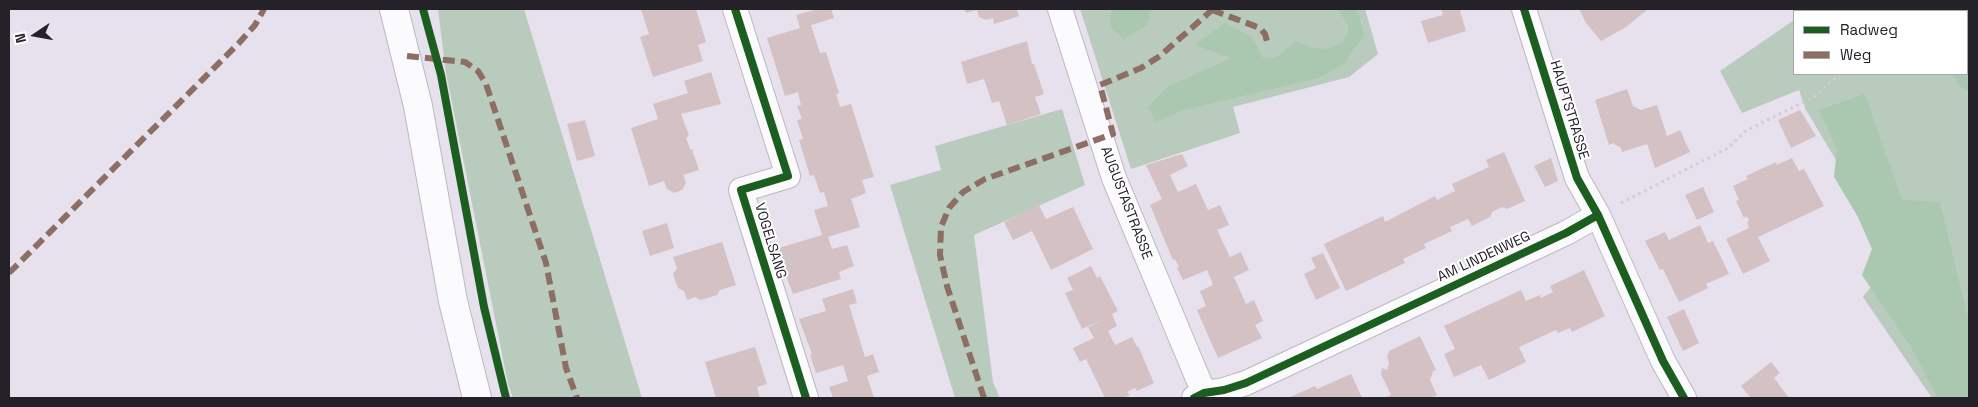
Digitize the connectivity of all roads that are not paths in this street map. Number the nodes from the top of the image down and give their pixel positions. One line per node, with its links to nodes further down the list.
1 (394, 9): 7 (street)
2 (735, 9): 8 (street, VOGELSANG)
3 (1060, 9): 6 (street, AUGUSTASTRASSE)
4 (1524, 9): 5 (street, HAUPTSTRASSE)
5 (1598, 215): 6 (street, AM LINDENWEG); 9 (street)
6 (1199, 396)
7 (477, 398)
8 (806, 398)
9 (1684, 398)

